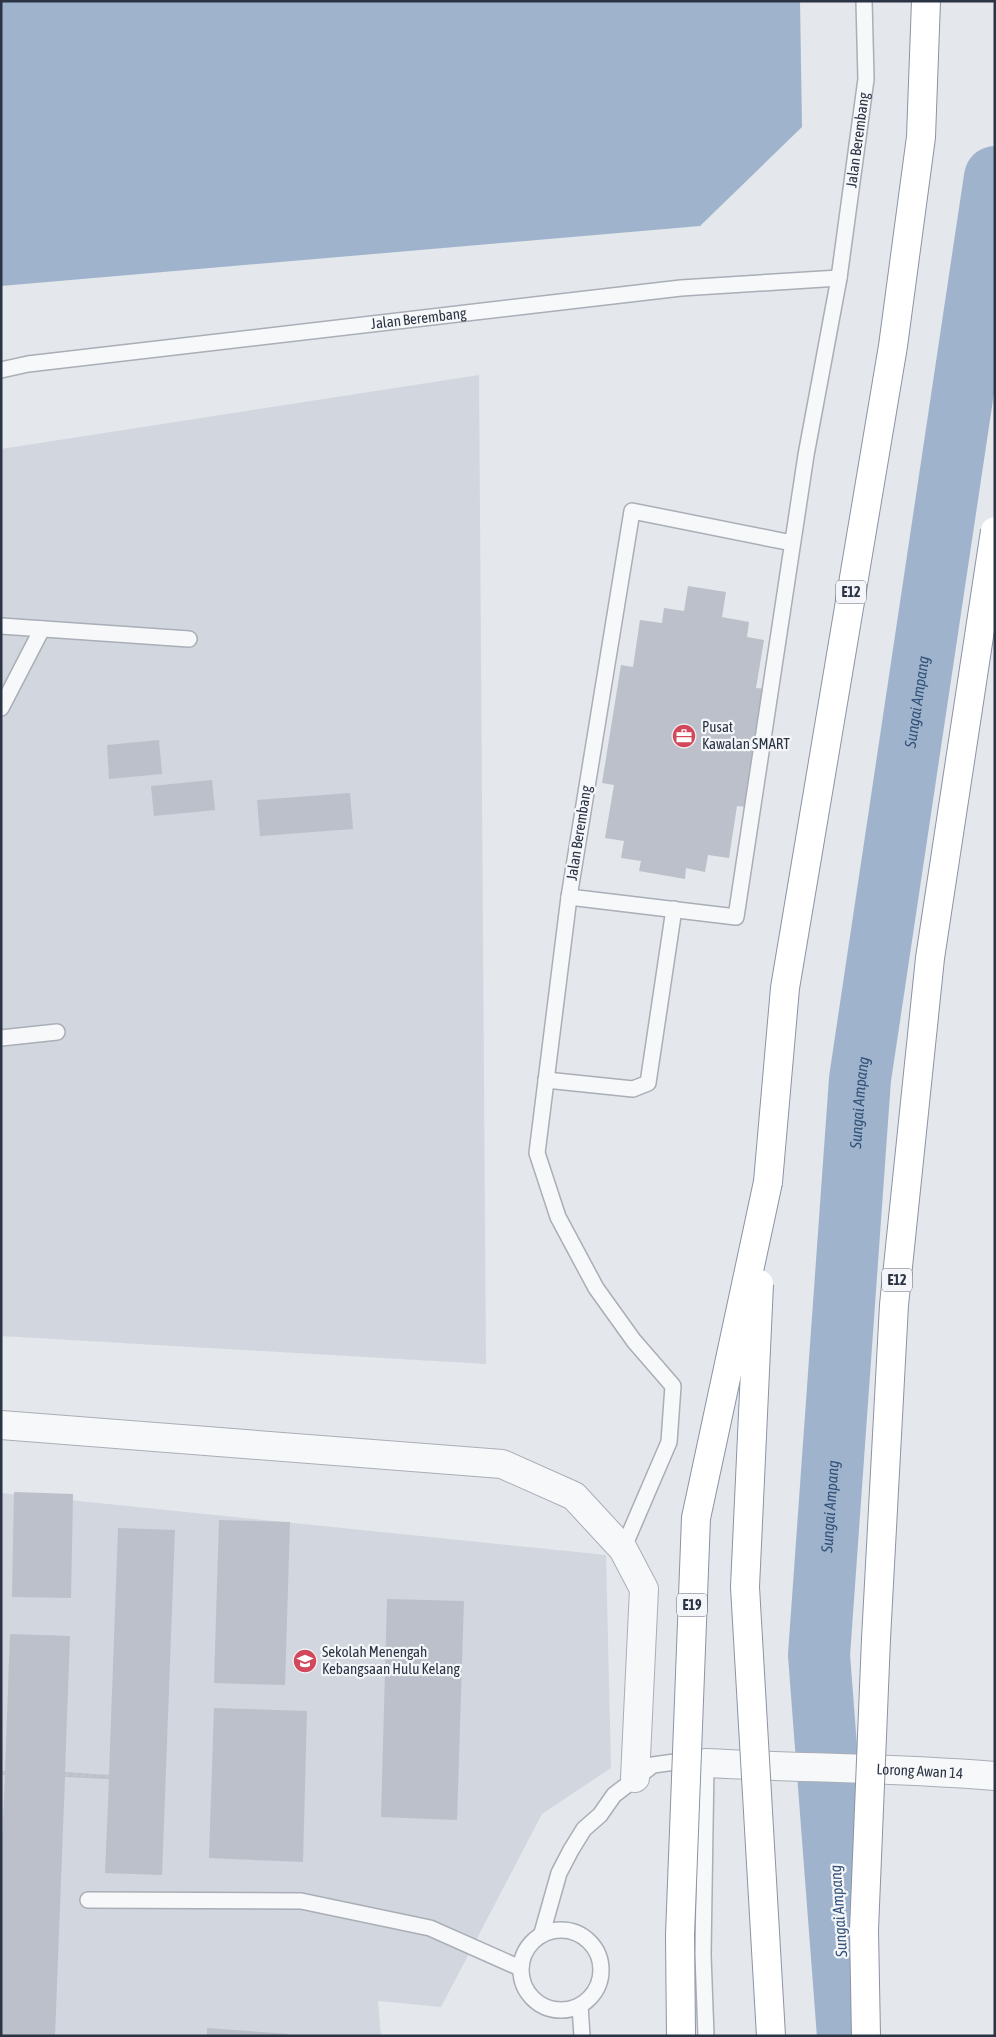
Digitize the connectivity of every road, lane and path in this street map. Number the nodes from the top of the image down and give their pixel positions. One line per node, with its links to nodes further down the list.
1 (864, 1): 3 (lane, Jalan Berembang)
2 (926, 1): 16 (highway, E12)
3 (839, 278): 4 (lane, Jalan Berembang); 6 (lane, Jalan Berembang)
4 (1, 370)
5 (995, 531): 32 (highway, E12, bridge)
6 (792, 543): 11 (lane, Jalan Berembang); 12 (lane, Jalan Berembang)
7 (1, 626): 8 (lane)
8 (42, 629): 9 (lane); 10 (lane)
9 (189, 640)
10 (1, 708)
11 (569, 897): 12 (lane, Jalan Berembang); 15 (lane)
12 (674, 909): 15 (lane)
13 (57, 1032): 14 (lane)
14 (1, 1038)
15 (546, 1080): 18 (lane)
16 (768, 1182): 29 (highway, E19, bridge); 31 (highway, E12, bridge)
17 (1, 1425): 18 (street)
18 (623, 1549): 23 (street)
19 (706, 1763): 22 (street, Lorong Awan 14); 23 (lane); 30 (lane)
20 (65, 1775): 21 (path)
21 (109, 1776)
22 (995, 1776)
23 (635, 1778): 25 (lane)
24 (88, 1900): 26 (lane)
25 (542, 1933): 26 (lane); 27 (lane)
26 (520, 1968): 27 (lane)
27 (580, 2006): 28 (lane)
28 (582, 2036)
29 (681, 2036)
30 (706, 2036)
31 (771, 2036)
32 (866, 2036)

